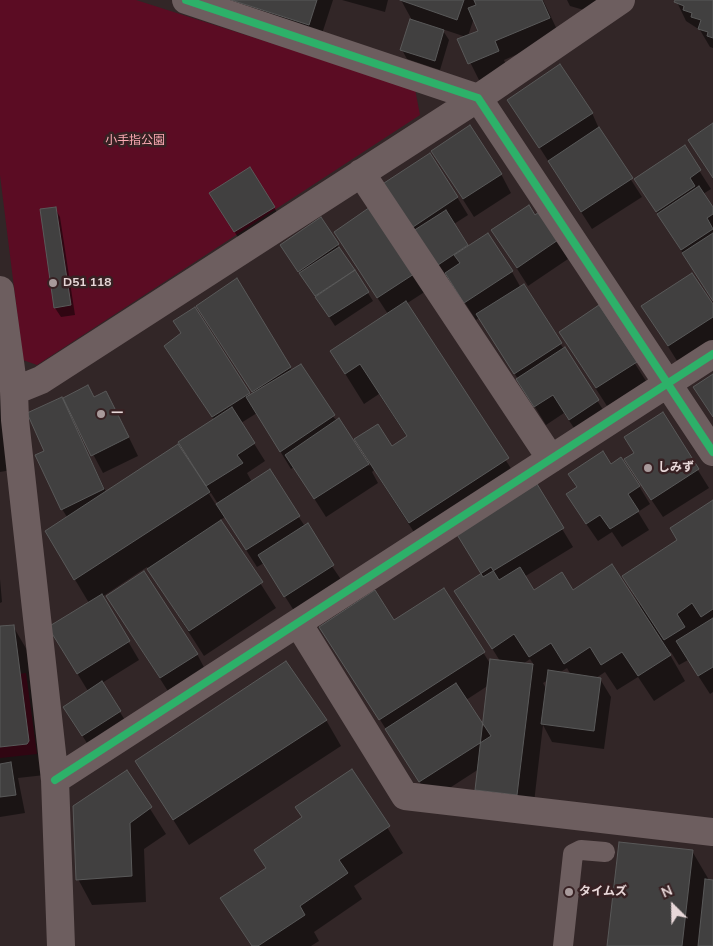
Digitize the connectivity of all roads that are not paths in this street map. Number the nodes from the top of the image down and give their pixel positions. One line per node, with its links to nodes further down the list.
1 (621, 0): 3 (street)
2 (191, 1): 3 (street)
3 (478, 98): 4 (street); 7 (street)
4 (361, 173): 8 (street); 10 (street)
5 (0, 290): 8 (street)
6 (713, 354): 7 (street)
7 (669, 384): 9 (street); 10 (street)
8 (14, 391): 12 (street)
9 (713, 452)
10 (551, 459): 11 (street)
11 (298, 623): 12 (street); 13 (street)
12 (55, 780): 15 (street)
13 (713, 832)
14 (605, 852): 16 (lane)
15 (61, 946)
16 (563, 946)

